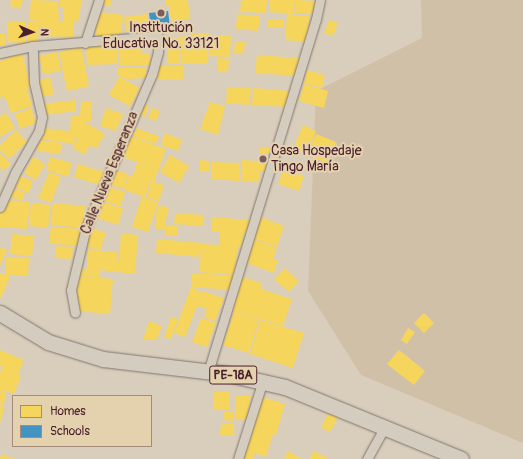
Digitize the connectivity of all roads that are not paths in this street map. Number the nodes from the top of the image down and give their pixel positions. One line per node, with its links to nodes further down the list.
1 (99, 0): 3 (street)
2 (320, 0): 9 (street)
3 (85, 43): 4 (street); 8 (street, Calle Nueva Esperanza)
4 (33, 46): 5 (street); 6 (street)
5 (0, 53)
6 (0, 207)
7 (0, 313): 9 (highway, PE-18A)
8 (74, 313)
9 (208, 372): 10 (highway, PE-18A)
10 (262, 380): 11 (highway, PE-18A); 12 (street)
11 (385, 427): 13 (street); 14 (highway, PE-18A)
12 (238, 459)
13 (368, 459)
14 (461, 459)

